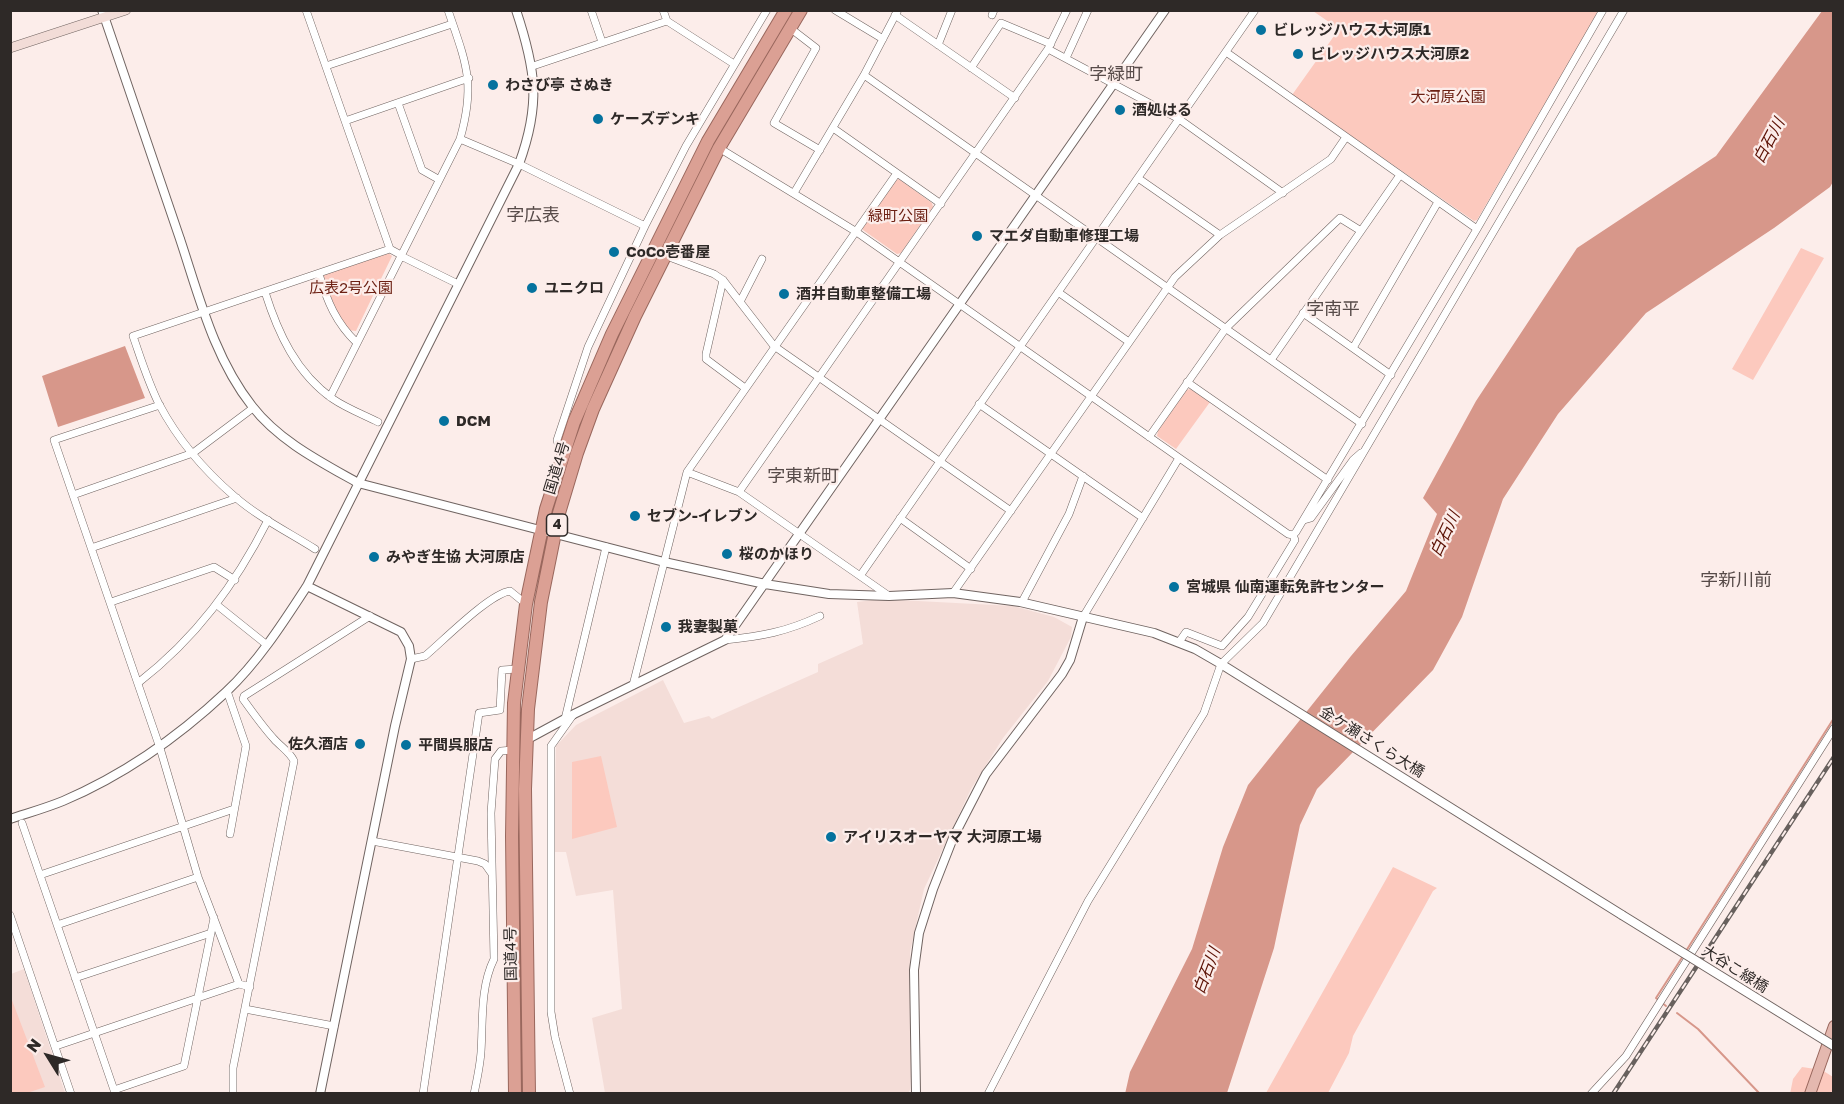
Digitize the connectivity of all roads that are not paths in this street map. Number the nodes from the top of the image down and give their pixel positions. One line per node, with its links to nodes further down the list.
1 (126, 10): 19 (main road)
2 (306, 10): 31 (street)
3 (447, 10): 21 (street)
4 (516, 10): 32 (street)
5 (591, 10): 24 (street)
6 (663, 10): 20 (street)
7 (767, 10): 30 (street)
8 (786, 10): 101 (highway, 国道4号 / 4)
9 (801, 10): 22 (highway, 国道4号 / 4)
10 (835, 10): 23 (street)
11 (952, 10): 25 (street)
12 (1067, 10): 26 (street)
13 (1089, 10): 29 (street)
14 (1165, 10): 36 (street)
15 (1255, 10): 28 (street)
16 (1603, 10): 58 (street)
17 (1624, 10): 98 (street)
18 (896, 13): 23 (street); 25 (street)
19 (103, 14): 27 (main road); 76 (street, 金ケ瀬さくら大橋)
20 (667, 21): 24 (street); 30 (street)
21 (452, 24): 31 (street); 35 (street)
22 (790, 28): 44 (highway, 国道4号 / 4); 45 (street)
23 (883, 39): 34 (street)
24 (602, 42): 32 (street)
25 (938, 45): 33 (street)
26 (1050, 46): 29 (street); 33 (street); 37 (street)
27 (10, 48)
28 (1226, 52): 39 (street); 42 (street)
29 (1066, 58): 36 (street)
30 (734, 64): 57 (street)
31 (326, 66): 40 (street)
32 (532, 66): 47 (street)
33 (971, 68): 37 (street)
34 (864, 75): 41 (street); 46 (street)
35 (469, 78): 38 (street); 43 (street)
36 (1114, 84): 39 (street); 54 (street)
37 (1015, 98): 46 (street)
38 (398, 103): 40 (street); 50 (street)
39 (1179, 119): 51 (street); 53 (street)
40 (345, 121): 63 (street)
41 (833, 128): 45 (street); 48 (street)
42 (1346, 137): 49 (street); 53 (street)
43 (460, 139): 47 (street); 50 (street)
44 (719, 148): 52 (street); 64 (highway, 国道4号 / 4)
45 (820, 150): 52 (street)
46 (975, 154): 54 (street); 56 (street)
47 (519, 164): 57 (street); 70 (street)
48 (897, 172): 56 (street); 59 (street)
49 (1400, 175): 55 (street); 60 (street)
50 (438, 178): 65 (street)
51 (1138, 178): 61 (street); 62 (street)
52 (794, 193): 59 (street)
53 (1283, 193): 61 (street)
54 (1036, 196): 62 (street); 75 (street)
55 (1438, 202): 58 (street); 83 (street)
56 (941, 204): 67 (street)
57 (645, 226): 101 (street)
58 (1477, 229): 85 (street)
59 (855, 231): 67 (street); 81 (street)
60 (1361, 231): 77 (street); 78 (street)
61 (1220, 235): 71 (street)
62 (1097, 237): 71 (street); 73 (street)
63 (390, 249): 65 (street); 68 (street)
64 (664, 255): 69 (street); 117 (highway, 国道4号 / 4)
65 (401, 256): 70 (street); 80 (street)
66 (762, 259): 74 (street)
67 (900, 263): 75 (street); 86 (street)
68 (319, 274): 72 (street); 80 (street)
69 (723, 280): 74 (street); 88 (street)
70 (458, 284): 107 (street)
71 (1167, 287): 78 (street); 79 (street)
72 (265, 292): 76 (street); 89 (street)
73 (1058, 292): 79 (street); 82 (street)
74 (740, 302): 81 (street)
75 (960, 305): 82 (street); 94 (street)
76 (205, 312): 92 (street); 93 (street, 金ケ瀬さくら大橋)
77 (1303, 313): 83 (street); 84 (street)
78 (1226, 328): 84 (street); 87 (street)
79 (1130, 342): 90 (street)
80 (357, 343): 89 (street)
81 (774, 346): 86 (street); 88 (street)
82 (1020, 347): 90 (street); 91 (street)
83 (1353, 348): 85 (street)
84 (1271, 360): 96 (street)
85 (1391, 375): 96 (street)
86 (819, 378): 94 (street); 108 (street)
87 (1187, 382): 97 (street); 106 (street)
88 (745, 388): 104 (street)
89 (330, 397): 95 (street)
90 (1091, 397): 97 (street); 100 (street)
91 (979, 404): 100 (street); 103 (street)
92 (160, 405): 99 (street); 109 (street)
93 (253, 408): 99 (street); 107 (street, 金ケ瀬さくら大橋)
94 (880, 420): 103 (street); 118 (street)
95 (378, 422)
96 (1362, 424): 106 (street)
97 (1149, 437): 102 (street)
98 (1367, 447): 115 (street); 142 (street)
99 (193, 453): 109 (street); 110 (street)
100 (1051, 454): 105 (street); 111 (street)
101 (562, 457): 116 (highway, 国道4号 / 4)
102 (1179, 458): 113 (street); 119 (street)
103 (939, 461): 111 (street); 112 (street)
104 (687, 472): 108 (street); 123 (street)
105 (1083, 476): 113 (street); 132 (street)
106 (1328, 480): 115 (street)
107 (358, 483): 116 (street, 金ケ瀬さくら大橋); 128 (street)
108 (739, 492): 118 (street)
109 (73, 495): 121 (street)
110 (237, 498): 114 (street); 121 (street)
111 (1011, 511): 124 (street)
112 (900, 518): 124 (street); 125 (street)
113 (1143, 518): 137 (street)
114 (268, 520): 122 (street); 126 (street)
115 (1304, 520): 119 (street)
116 (541, 531): 117 (street, 金ケ瀬さくら大橋); 133 (highway, 国道4号 / 4)
117 (555, 534): 120 (street, 金ケ瀬さくら大橋); 152 (highway, 国道4号 / 4)
118 (800, 534): 125 (street); 127 (street)
119 (1293, 535): 139 (street)
120 (606, 547): 123 (street, 金ケ瀬さくら大橋); 150 (street)
121 (91, 548): 131 (street)
122 (315, 549)
123 (664, 562): 127 (street, 金ケ瀬さくら大橋); 145 (street)
124 (971, 569): 129 (street)
125 (860, 576): 130 (street)
126 (235, 580): 131 (street); 134 (street)
127 (765, 584): 130 (street, 金ケ瀬さくら大橋); 138 (street)
128 (307, 586): 135 (street); 140 (street)
129 (953, 593): 130 (street, 金ケ瀬さくら大橋); 132 (street, 金ケ瀬さくら大橋)
130 (889, 596)
131 (111, 602): 144 (street)
132 (1022, 602): 137 (street, 金ケ瀬さくら大橋)
133 (526, 604): 141 (street); 143 (highway, 国道4号 / 4)
134 (217, 605): 140 (street); 144 (street)
135 (370, 616): 141 (street); 147 (street)
136 (820, 616): 138 (street)
137 (1083, 617): 139 (street, 金ケ瀬さくら大橋); 188 (street)
138 (725, 640): 145 (street)
139 (1179, 642): 142 (street, 金ケ瀬さくら大橋)
140 (267, 645): 146 (street)
141 (411, 659): 160 (street)
142 (1221, 664): 166 (street, 金ケ瀬さくら大橋); 189 (street)
143 (517, 669): 154 (highway, 国道4号 / 4); 161 (street)
144 (138, 684): 153 (street)
145 (633, 685): 149 (street)
146 (227, 691): 148 (street); 153 (street)
147 (243, 699): 148 (street); 172 (street)
148 (232, 704): 155 (street)
149 (574, 714): 150 (street); 187 (street)
150 (565, 719): 152 (street)
151 (1833, 728): 190 (street)
152 (526, 740): 186 (highway, 国道4号 / 4)
153 (160, 748): 156 (street); 158 (street)
154 (513, 750): 162 (street); 185 (highway, 国道4号 / 4)
155 (234, 809): 158 (street); 159 (street)
156 (10, 819)
157 (22, 823): 163 (street)
158 (182, 828): 163 (street); 164 (street)
159 (230, 834)
160 (372, 840): 161 (street); 175 (street)
161 (457, 858): 162 (street); 183 (street)
162 (492, 874): 184 (street)
163 (40, 875): 168 (street)
164 (198, 877): 167 (street); 168 (street)
165 (10, 915): 178 (street)
166 (1622, 915): 179 (street, 大谷こ線橋, bridge)
167 (214, 918): 169 (street); 171 (street)
168 (57, 925): 170 (street)
169 (211, 933): 170 (street); 173 (street)
170 (75, 978): 177 (street)
171 (239, 984): 172 (street); 173 (street)
172 (250, 987): 174 (street)
173 (198, 998): 177 (street); 177 (street)
174 (245, 1009): 175 (street); 181 (street)
175 (334, 1026): 182 (street)
176 (1833, 1026): 191 (main road)
177 (94, 1034): 178 (street)
178 (56, 1046): 180 (street)
179 (1833, 1046)
180 (71, 1094)
181 (233, 1094)
182 (320, 1094)
183 (423, 1094)
184 (474, 1094)
185 (514, 1094)
186 (529, 1094)
187 (570, 1094)
188 (916, 1094)
189 (988, 1094)
190 (1591, 1094)
191 (1810, 1094)

